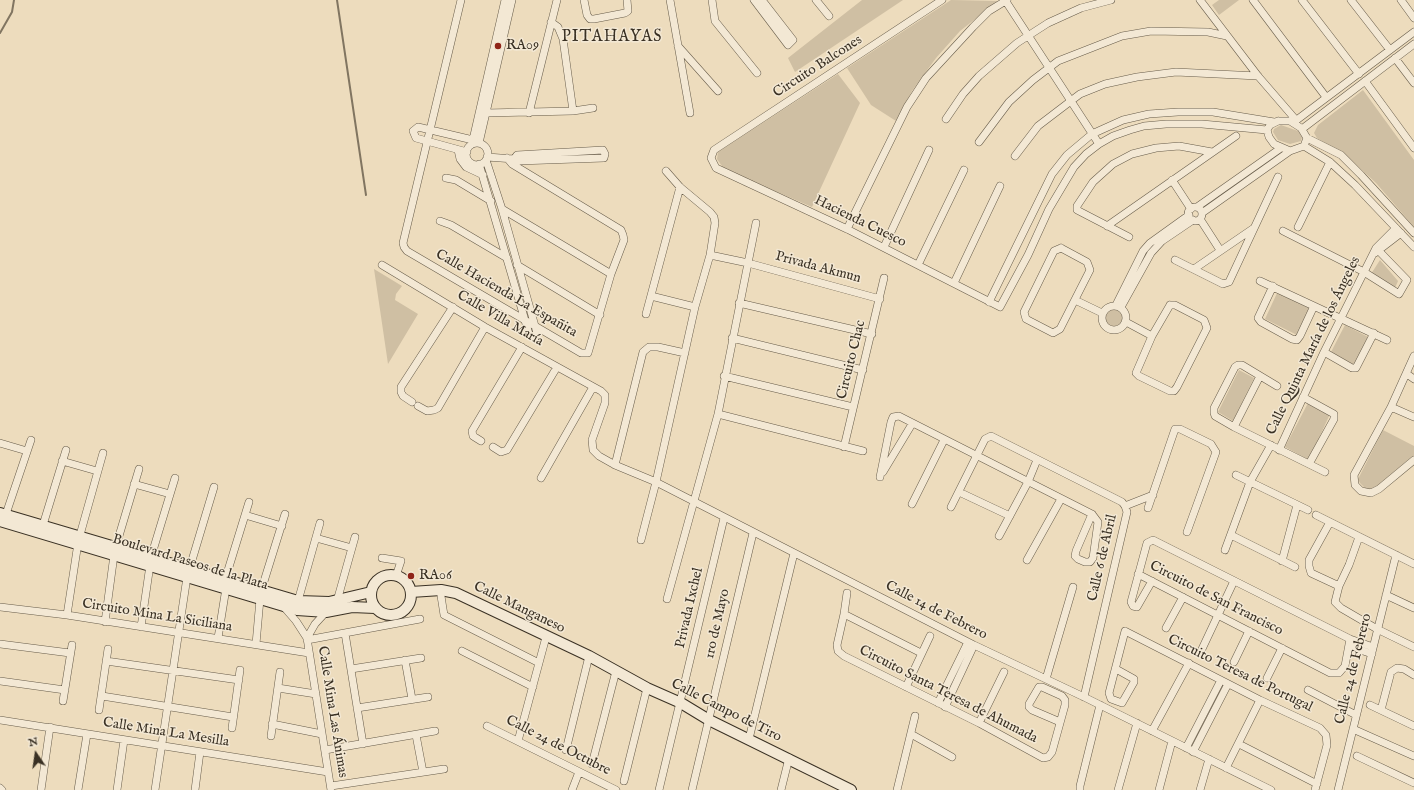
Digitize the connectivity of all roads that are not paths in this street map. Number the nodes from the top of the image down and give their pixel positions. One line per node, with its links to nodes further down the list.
1 (461, 0): 52 (street, Calle Hacienda La Españita)
2 (505, 0): 57 (street)
3 (512, 0): 45 (street)
4 (557, 0): 22 (street)
5 (584, 0): 6 (street)
6 (627, 0)
7 (670, 0): 27 (street)
8 (712, 0): 32 (street)
9 (754, 0): 10 (street)
10 (762, 0)
11 (816, 0): 20 (street)
12 (942, 0): 70 (street, Circuito Balcones)
13 (1006, 0): 24 (street); 89 (street)
14 (1110, 0): 24 (street)
15 (1200, 0): 25 (street)
16 (1253, 0): 39 (street)
17 (1302, 0): 33 (street)
18 (1351, 0): 28 (street)
19 (1400, 0): 21 (street)
20 (829, 16)
21 (1414, 18)
22 (551, 22): 43 (street); 44 (street)
23 (1414, 32): 28 (street)
24 (1029, 35): 30 (street); 47 (street)
25 (1227, 36): 30 (street); 34 (street)
26 (1414, 44): 29 (street)
27 (678, 46): 38 (street); 46 (street)
28 (1390, 50): 31 (street)
29 (1395, 58): 35 (street); 37 (street)
30 (1050, 67): 40 (street); 58 (street)
31 (1366, 68): 33 (street); 35 (street)
32 (756, 73)
33 (1359, 74): 39 (street)
34 (1258, 76): 40 (street); 41 (street)
35 (1372, 76): 36 (street)
36 (1365, 81): 50 (street); 62 (street)
37 (1414, 83)
38 (718, 91)
39 (1326, 97): 49 (street)
40 (1072, 100): 53 (street); 68 (street)
41 (1283, 104): 48 (street); 49 (street)
42 (593, 108): 43 (street)
43 (573, 111): 44 (street)
44 (529, 112): 45 (street)
45 (486, 113): 57 (street)
46 (690, 113)
47 (946, 119)
48 (1276, 121): 49 (street); 51 (street); 53 (street)
49 (1295, 121): 50 (street)
50 (1302, 129): 55 (street)
51 (1267, 130): 59 (street); 61 (street)
52 (431, 131): 56 (street, Calle Hacienda La Españita); 56 (street); 57 (street)
53 (1092, 134): 59 (street); 115 (street)
54 (1236, 136): 67 (street)
55 (1307, 138): 60 (street); 92 (street)
56 (428, 142): 63 (street); 125 (street, Calle Hacienda La Españita)
57 (474, 142): 66 (street); 71 (street)
58 (979, 142)
59 (1099, 144): 115 (street, Hacienda Cuesco)
60 (1304, 146): 65 (street); 72 (street)
61 (1281, 148): 65 (street); 83 (street)
62 (1414, 148)
63 (458, 150): 66 (street); 75 (street)
64 (929, 150): 94 (street)
65 (1290, 151): 83 (street)
66 (466, 152): 71 (street)
67 (1212, 152): 78 (street); 86 (street)
68 (1015, 156)
69 (510, 158): 69 (street); 71 (street); 107 (street, Calle Hacienda La Españita)
70 (711, 158): 89 (street, Hacienda Cuesco)
71 (484, 160): 75 (street); 82 (street)
72 (1330, 162): 87 (street); 90 (street)
73 (964, 170): 103 (street)
74 (666, 171): 80 (street)
75 (483, 175): 81 (street)
76 (1278, 177): 88 (street)
77 (446, 178): 81 (street)
78 (1172, 180): 83 (street); 86 (street)
79 (1000, 186): 110 (street)
80 (680, 187): 98 (street); 112 (street)
81 (491, 201): 99 (street)
82 (502, 209): 102 (street); 107 (street)
83 (1195, 214): 96 (street); 117 (street)
84 (440, 221): 99 (street)
85 (756, 223): 101 (street)
86 (1107, 226): 93 (street)
87 (1298, 227)
88 (1255, 228): 96 (street); 105 (street)
89 (847, 229): 94 (street, Hacienda Cuesco)
90 (1399, 230): 95 (street); 97 (street, Calle Quinta María de los Ángeles)
91 (1283, 231): 106 (street)
92 (1414, 233)
93 (1129, 238)
94 (884, 247): 103 (street, Hacienda Cuesco)
95 (1414, 247)
96 (1220, 250): 105 (street)
97 (1376, 251): 106 (street, Calle Quinta María de los Ángeles); 106 (street)
98 (710, 255): 101 (street, Privada Akmun); 120 (street)
99 (507, 258): 125 (street)
100 (1175, 260): 105 (street)
101 (748, 263): 113 (street, Privada Akmun); 116 (street)
102 (517, 265): 123 (street); 127 (street)
103 (918, 265): 110 (street, Hacienda Cuesco)
104 (382, 266): 119 (street, Calle Villa María)
105 (1194, 269)
106 (1364, 272): 124 (street, Calle Quinta María de los Ángeles)
107 (611, 274): 123 (street, Calle Hacienda La Españita)
108 (884, 278): 113 (street, Circuito Chac)
109 (1260, 281): 111 (street)
110 (954, 283): 115 (street, Hacienda Cuesco)
111 (1273, 286): 118 (street); 118 (street)
112 (651, 296): 120 (street); 122 (street)
113 (880, 298): 130 (street, Circuito Chac)
114 (1075, 300): 114 (street); 121 (street)
115 (989, 302)
116 (739, 303): 130 (street); 132 (street)
117 (1119, 306): 121 (street); 126 (street)
118 (1314, 306): 124 (street)
119 (453, 307): 128 (street, Calle Villa María); 147 (street)
120 (695, 307): 136 (street)
121 (1102, 313): 126 (street)
122 (646, 314)
123 (600, 315): 127 (street, Calle Hacienda La Españita)
124 (1342, 317): 129 (street); 135 (street, Calle Quinta María de los Ángeles)
125 (524, 319): 127 (street, Calle Hacienda La Españita); 127 (street)
126 (1126, 322): 131 (street)
127 (535, 326)
128 (485, 327): 134 (street, Calle Villa María); 148 (street)
129 (1374, 333): 133 (street); 135 (street)
130 (872, 334): 139 (street, Circuito Chac)
131 (1152, 336): 131 (street)
132 (732, 338): 139 (street); 141 (street)
133 (1387, 340)
134 (522, 347): 138 (street, Calle Villa María); 157 (street)
135 (1324, 352): 146 (street, Calle Quinta María de los Ángeles)
136 (684, 353): 173 (street); 180 (street)
137 (1414, 356): 140 (street)
138 (557, 367): 145 (street, Calle Villa María); 160 (street)
139 (863, 370): 149 (street, Circuito Chac)
140 (1407, 374): 143 (street); 150 (street)
141 (724, 376): 149 (street); 151 (street)
142 (1260, 376): 144 (street); 154 (street); 154 (street)
143 (1414, 379)
144 (1277, 386)
145 (593, 387): 163 (street, Calle Villa María); 179 (street)
146 (1303, 397): 164 (street, Calle Quinta María de los Ángeles); 172 (street)
147 (412, 402)
148 (418, 406)
149 (854, 407): 161 (street, Circuito Chac)
150 (1391, 407): 152 (street); 170 (street)
151 (718, 414): 161 (street); 190 (street)
152 (1414, 418)
153 (912, 424): 153 (street); 156 (street)
154 (1234, 427): 159 (street)
155 (30, 440): 165 (street)
156 (944, 440): 168 (street); 191 (street)
157 (481, 441)
158 (0, 443): 165 (street)
159 (1271, 445): 164 (street); 182 (street)
160 (493, 447)
161 (844, 448): 166 (street)
162 (66, 450): 171 (street)
163 (593, 450): 173 (street, Calle 14 de Febrero)
164 (1279, 450): 172 (street)
165 (27, 451): 200 (street)
166 (863, 452)
167 (103, 453): 175 (street)
168 (976, 457): 169 (street, Calle 6 de Abril); 181 (street); 185 (street)
169 (1037, 460): 181 (street); 193 (street, Calle 6 de Abril)
170 (1414, 460)
171 (62, 461): 175 (street); 206 (street)
172 (1309, 464): 176 (street)
173 (615, 465): 180 (street, Calle 14 de Febrero)
174 (139, 469): 183 (street)
175 (97, 471): 215 (street)
176 (1325, 472)
177 (1236, 475): 182 (street)
178 (175, 478): 186 (street)
179 (541, 478)
180 (656, 482): 190 (street, Calle 14 de Febrero); 216 (street)
181 (1028, 482): 188 (street); 202 (street)
182 (1250, 482): 192 (street); 210 (street)
183 (134, 484): 186 (street); 219 (street)
184 (214, 487): 228 (street)
185 (959, 492): 194 (street); 202 (street)
186 (170, 494): 224 (street)
187 (1153, 495): 193 (street); 195 (street); 208 (street)
188 (1061, 499): 198 (street); 223 (street)
189 (249, 502): 201 (street)
190 (695, 502): 203 (street, Calle 14 de Febrero); 243 (street)
191 (912, 504)
192 (1297, 505): 196 (street); 225 (street)
193 (1125, 506): 310 (street, Calle 6 de Abril)
194 (951, 507)
195 (1148, 508)
196 (1308, 510)
197 (285, 514): 207 (street)
198 (1092, 514): 198 (street)
199 (1316, 515): 204 (street)
200 (2, 516): 206 (street, Boulevard Paseos de la Plata); 215 (street, Boulevard Paseos de la Plata)
201 (245, 516): 207 (street); 233 (street)
202 (1010, 516): 211 (street)
203 (724, 518): 209 (street, Calle 14 de Febrero); 314 (street, Privada Ixchel)
204 (1330, 522): 213 (street); 234 (street)
205 (320, 523): 214 (street)
206 (43, 524): 215 (street, Boulevard Paseos de la Plata)
207 (282, 526): 239 (street)
208 (1187, 532)
209 (753, 533): 220 (street, Calle 14 de Febrero); 327 (street, 1ro de Mayo)
210 (1230, 535): 218 (street); 225 (street)
211 (999, 536)
212 (355, 537): 217 (street)
213 (1359, 537): 221 (street); 234 (street)
214 (316, 538): 217 (street); 244 (street)
215 (79, 539): 219 (street, Boulevard Paseos de la Plata); 253 (street)
216 (641, 540)
217 (352, 548): 245 (street)
218 (1224, 550)
219 (115, 551): 224 (street, Boulevard Paseos de la Plata); 255 (street)
220 (794, 553): 269 (street, Calle 14 de Febrero); 344 (street)
221 (1396, 555): 226 (street); 240 (street, Calle 24 de Febrero)
222 (382, 558): 230 (street)
223 (1027, 560)
224 (150, 561): 228 (street, Boulevard Paseos de la Plata); 256 (street)
225 (1282, 561): 227 (street)
226 (1414, 564)
227 (1295, 567)
228 (188, 573): 233 (street, Boulevard Paseos de la Plata); 260 (street)
229 (1138, 574): 231 (street, Circuito de San Francisco); 232 (street, Circuito de San Francisco); 232 (street)
230 (396, 576): 236 (street); 237 (street)
231 (1234, 581): 252 (street); 266 (street, Circuito de San Francisco)
232 (1152, 582): 242 (street, Circuito de San Francisco)
233 (226, 584): 239 (street, Boulevard Paseos de la Plata); 264 (street)
234 (1338, 586): 258 (street)
235 (1072, 587): 296 (street)
236 (371, 592): 245 (street, Boulevard Paseos de la Plata); 248 (street)
237 (411, 592): 248 (street); 263 (street, Calle Manganeso)
238 (846, 593): 251 (street)
239 (261, 595): 246 (street, Boulevard Paseos de la Plata); 268 (street)
240 (1386, 595): 249 (street); 258 (street, Calle 24 de Febrero)
241 (441, 596): 285 (street)
242 (1183, 598): 252 (street, Circuito de San Francisco); 257 (street)
243 (667, 599)
244 (298, 601): 245 (street, Boulevard Paseos de la Plata); 246 (street, Boulevard Paseos de la Plata)
245 (337, 601)
246 (279, 602): 250 (street, Boulevard Paseos de la Plata); 265 (street, Calle Mina Las Ánimas)
247 (0, 607): 253 (street, Circuito Mina La Siciliana)
248 (374, 608): 250 (street, Boulevard Paseos de la Plata)
249 (1414, 608)
250 (326, 612): 265 (street, Calle Mina Las Ánimas)
251 (844, 614): 279 (street); 302 (street, Circuito Santa Teresa de Ahumada)
252 (1218, 614): 259 (street, Circuito de San Francisco); 274 (street)
253 (67, 615): 255 (street, Circuito Mina La Siciliana)
254 (420, 619): 261 (street)
255 (105, 622): 256 (street, Circuito Mina La Siciliana)
256 (141, 627): 260 (street, Circuito Mina La Siciliana)
257 (1166, 628)
258 (1377, 629): 271 (street); 275 (street, Calle 24 de Febrero)
259 (1250, 631): 272 (street, Circuito de San Francisco); 284 (street)
260 (179, 632): 264 (street, Circuito Mina La Siciliana); 290 (street)
261 (345, 633): 265 (street); 287 (street)
262 (930, 636): 279 (street)
263 (546, 637): 280 (street, Calle Manganeso); 285 (street)
264 (218, 638): 268 (street, Circuito Mina La Siciliana)
265 (307, 639): 278 (street, Calle Mina Las Ánimas)
266 (1350, 643): 272 (street, Circuito de San Francisco); 275 (street, Circuito de San Francisco)
267 (0, 644): 277 (street)
268 (256, 644): 278 (street, Circuito Mina La Siciliana)
269 (971, 644): 296 (street, Calle 14 de Febrero); 315 (street); 319 (street)
270 (72, 645): 277 (street)
271 (1414, 647)
272 (1282, 648): 295 (street)
273 (108, 649): 283 (street)
274 (1202, 650)
275 (1373, 650): 323 (street, Calle 24 de Febrero)
276 (462, 651): 301 (street)
277 (70, 653): 305 (street)
278 (309, 653): 307 (street, Calle Mina Las Ánimas)
279 (921, 653): 302 (street)
280 (589, 656): 293 (street, Calle Campo de Tiro); 353 (street)
281 (421, 658): 282 (street)
282 (405, 660): 287 (street); 311 (street)
283 (106, 661): 290 (street); 308 (street)
284 (1234, 662)
285 (539, 663): 301 (street)
286 (1188, 663): 288 (street, Circuito Teresa de Portugal); 298 (street, Circuito Teresa de Portugal); 337 (street)
287 (351, 669): 320 (street)
288 (1116, 669): 288 (street, Circuito Teresa de Portugal)
289 (240, 670): 297 (street)
290 (173, 671): 297 (street); 318 (street)
291 (280, 672): 303 (street)
292 (1004, 672): 329 (street)
293 (615, 675): 304 (street, Calle Campo de Tiro); 361 (street)
294 (1414, 675): 322 (street)
295 (1266, 678)
296 (1046, 679): 310 (street, Calle 14 de Febrero)
297 (239, 680): 325 (street)
298 (1221, 680): 300 (street, Circuito Teresa de Portugal); 351 (street)
299 (0, 681): 305 (street)
300 (1228, 684): 312 (street, Circuito Teresa de Portugal); 355 (street)
301 (533, 687): 346 (street)
302 (906, 687): 315 (street, Circuito Santa Teresa de Ahumada)
303 (278, 688): 307 (street); 331 (street)
304 (647, 688): 314 (street, Calle Campo de Tiro); 367 (street)
305 (65, 690): 313 (street)
306 (1308, 690): 323 (street)
307 (316, 694): 340 (street, Calle Mina Las Ánimas)
308 (102, 696): 318 (street); 321 (street)
309 (428, 697): 311 (street)
310 (1084, 697): 316 (street, Calle 14 de Febrero)
311 (412, 699): 320 (street)
312 (1260, 700): 349 (street); 369 (street, Circuito Teresa de Portugal)
313 (63, 701)
314 (681, 703): 327 (street, Calle Campo de Tiro); 378 (street, Privada Ixchel)
315 (938, 703): 319 (street, Circuito Santa Teresa de Ahumada)
316 (1100, 705): 330 (street, Calle 14 de Febrero); 383 (street)
317 (1370, 705): 322 (street)
318 (169, 706): 325 (street); 350 (street)
319 (945, 707): 329 (street, Circuito Santa Teresa de Ahumada)
320 (357, 708): 348 (street)
321 (99, 710)
322 (1381, 710): 333 (street)
323 (1356, 715): 336 (street, Calle 24 de Febrero)
324 (915, 716): 341 (street)
325 (233, 717): 335 (street)
326 (0, 720): 334 (street, Calle Mina La Mesilla)
327 (709, 720): 344 (street, Calle Campo de Tiro); 379 (street, 1ro de Mayo)
328 (1060, 722): 328 (street, Circuito Santa Teresa de Ahumada); 329 (street, Circuito Santa Teresa de Ahumada)
329 (979, 723)
330 (1137, 723): 337 (street, Calle 14 de Febrero); 384 (street)
331 (272, 724): 340 (street); 343 (street)
332 (487, 726): 346 (street, Calle 24 de Octubre)
333 (1414, 726)
334 (50, 727): 339 (street, Calle Mina La Mesilla); 371 (street)
335 (232, 728)
336 (1353, 729): 357 (street); 388 (street, Calle 24 de Febrero)
337 (1152, 731): 347 (street, Calle 14 de Febrero)
338 (435, 732): 342 (street)
339 (87, 734): 345 (street, Calle Mina La Mesilla); 372 (street)
340 (322, 734): 352 (street, Calle Mina Las Ánimas)
341 (911, 734): 358 (street); 382 (street)
342 (416, 735): 348 (street); 365 (street)
343 (271, 736)
344 (749, 739): 359 (street, Calle Campo de Tiro)
345 (124, 740): 350 (street, Calle Mina La Mesilla); 373 (street)
346 (518, 741): 366 (street, Calle 24 de Octubre)
347 (1172, 741): 351 (street, Calle 14 de Febrero); 385 (street)
348 (363, 744): 352 (street)
349 (1239, 744): 362 (street); 369 (street)
350 (162, 747): 354 (street, Calle Mina La Mesilla); 374 (street)
351 (1186, 748): 355 (street, Calle 14 de Febrero)
352 (325, 750): 364 (street, Calle Mina Las Ánimas)
353 (566, 750)
354 (200, 752): 364 (street, Calle Mina La Mesilla); 375 (street)
355 (1193, 752): 360 (street, Calle 14 de Febrero)
356 (1357, 756): 368 (street)
357 (1414, 756)
358 (952, 757)
359 (789, 758): 380 (street); 381 (street, Calle Campo de Tiro)
360 (1209, 759): 362 (street, Calle 14 de Febrero); 386 (street)
361 (592, 764)
362 (1226, 768): 387 (street, Calle 14 de Febrero)
363 (444, 769): 365 (street)
364 (328, 772): 370 (street, Calle Mina Las Ánimas)
365 (423, 772): 370 (street)
366 (578, 772): 376 (street); 377 (street, Calle 24 de Octubre)
367 (624, 781)
368 (1414, 783)
369 (1316, 787)
370 (331, 788)
371 (41, 790)
372 (78, 790)
373 (117, 790)
374 (155, 790)
375 (195, 790)
376 (572, 790)
377 (616, 790)
378 (659, 790)
379 (692, 790)
380 (781, 790)
381 (851, 790)
382 (897, 790)
383 (1080, 790)
384 (1118, 790)
385 (1160, 790)
386 (1200, 790)
387 (1270, 790)
388 (1338, 790)

